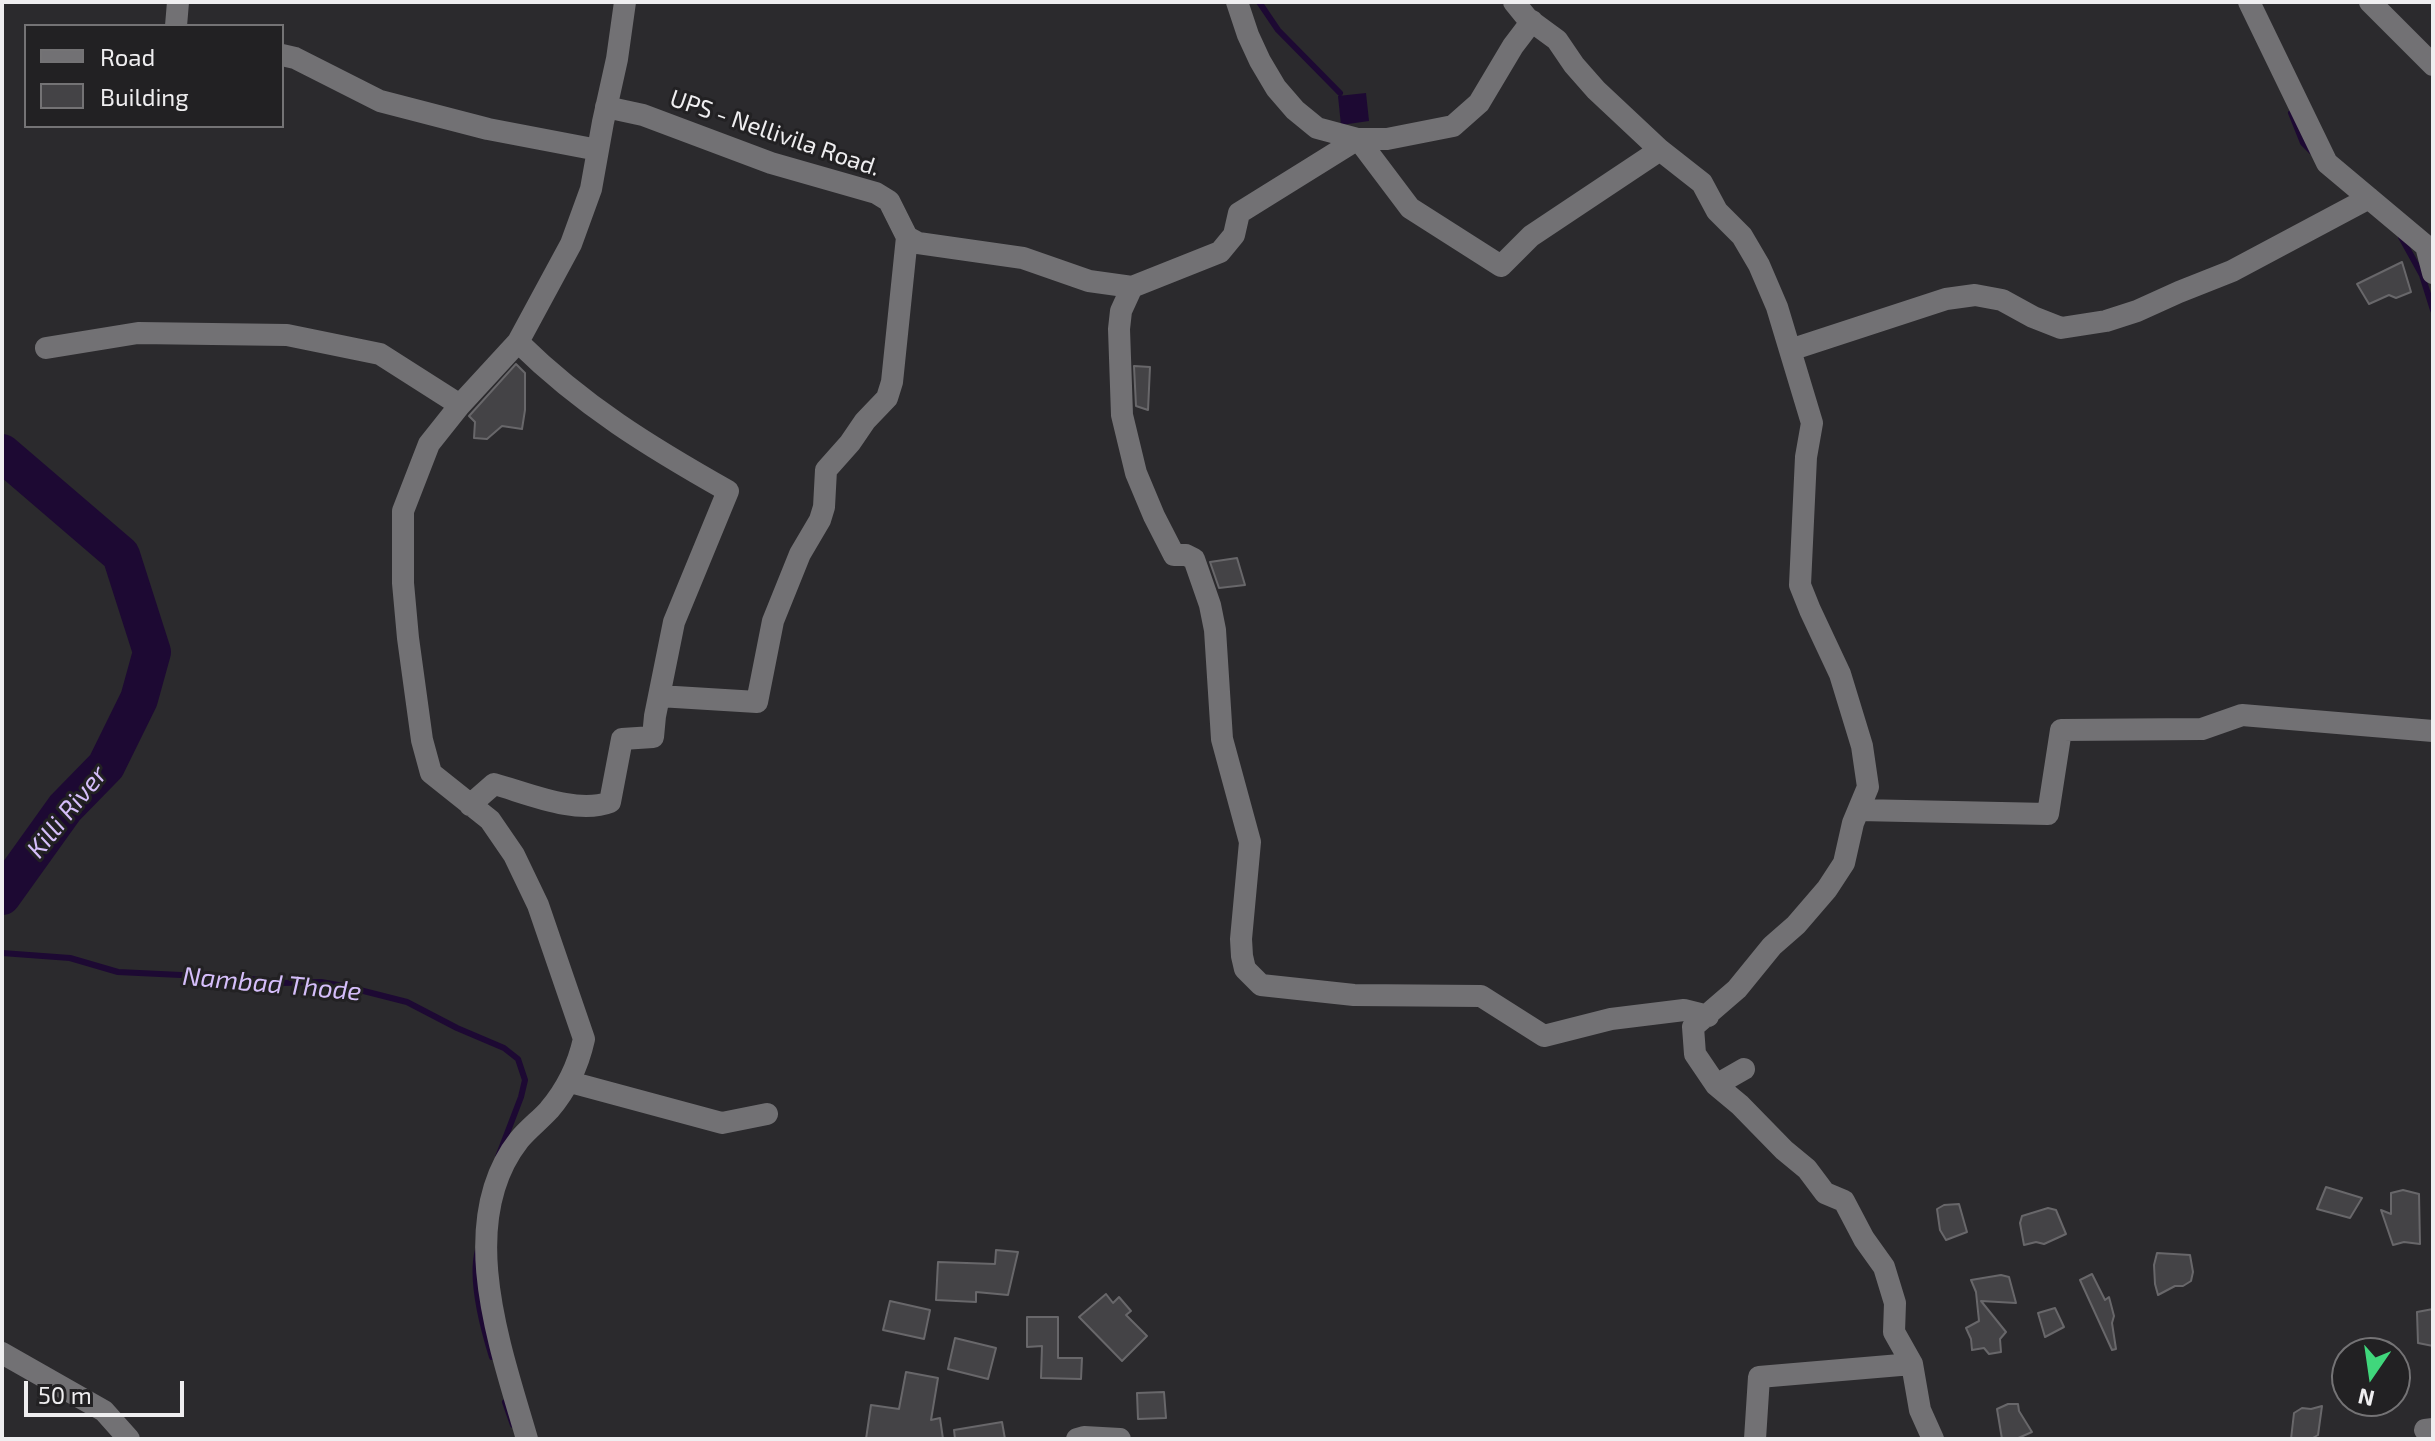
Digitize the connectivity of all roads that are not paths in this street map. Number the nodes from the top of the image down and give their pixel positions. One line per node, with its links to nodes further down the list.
1 (178, 2): 8 (street)
2 (625, 2): 11 (street)
3 (1237, 2): 12 (street)
4 (1514, 2): 7 (street)
5 (2249, 2): 15 (street)
6 (2370, 2): 10 (street)
7 (1532, 21): 12 (street); 14 (street)
8 (176, 24)
9 (284, 55): 13 (street)
10 (2433, 65)
11 (606, 107): 13 (street); 16 (street, UPS - Nellivila Road.)
12 (1358, 139): 14 (street); 18 (street)
13 (598, 150): 19 (street)
14 (1660, 150): 21 (street)
15 (2369, 198): 17 (street); 21 (street)
16 (907, 237): 18 (street); 23 (street)
17 (2433, 273)
18 (1132, 287): 27 (street)
19 (518, 342): 22 (street); 23 (street)
20 (46, 348): 22 (street)
21 (1790, 350): 26 (street)
22 (460, 405): 25 (street)
23 (659, 696): 25 (street)
24 (2433, 731): 26 (street)
25 (470, 805): 29 (street)
26 (1859, 810): 27 (street)
27 (1708, 1016): 30 (street)
28 (1744, 1069): 30 (street)
29 (570, 1082): 31 (street); 35 (street)
30 (1716, 1085): 33 (street)
31 (767, 1114)
32 (2, 1353): 34 (street)
33 (1912, 1364): 38 (street); 39 (street)
34 (129, 1439)
35 (527, 1439)
36 (1077, 1439): 37 (street)
37 (1120, 1439)
38 (1755, 1439)
39 (1933, 1439)

